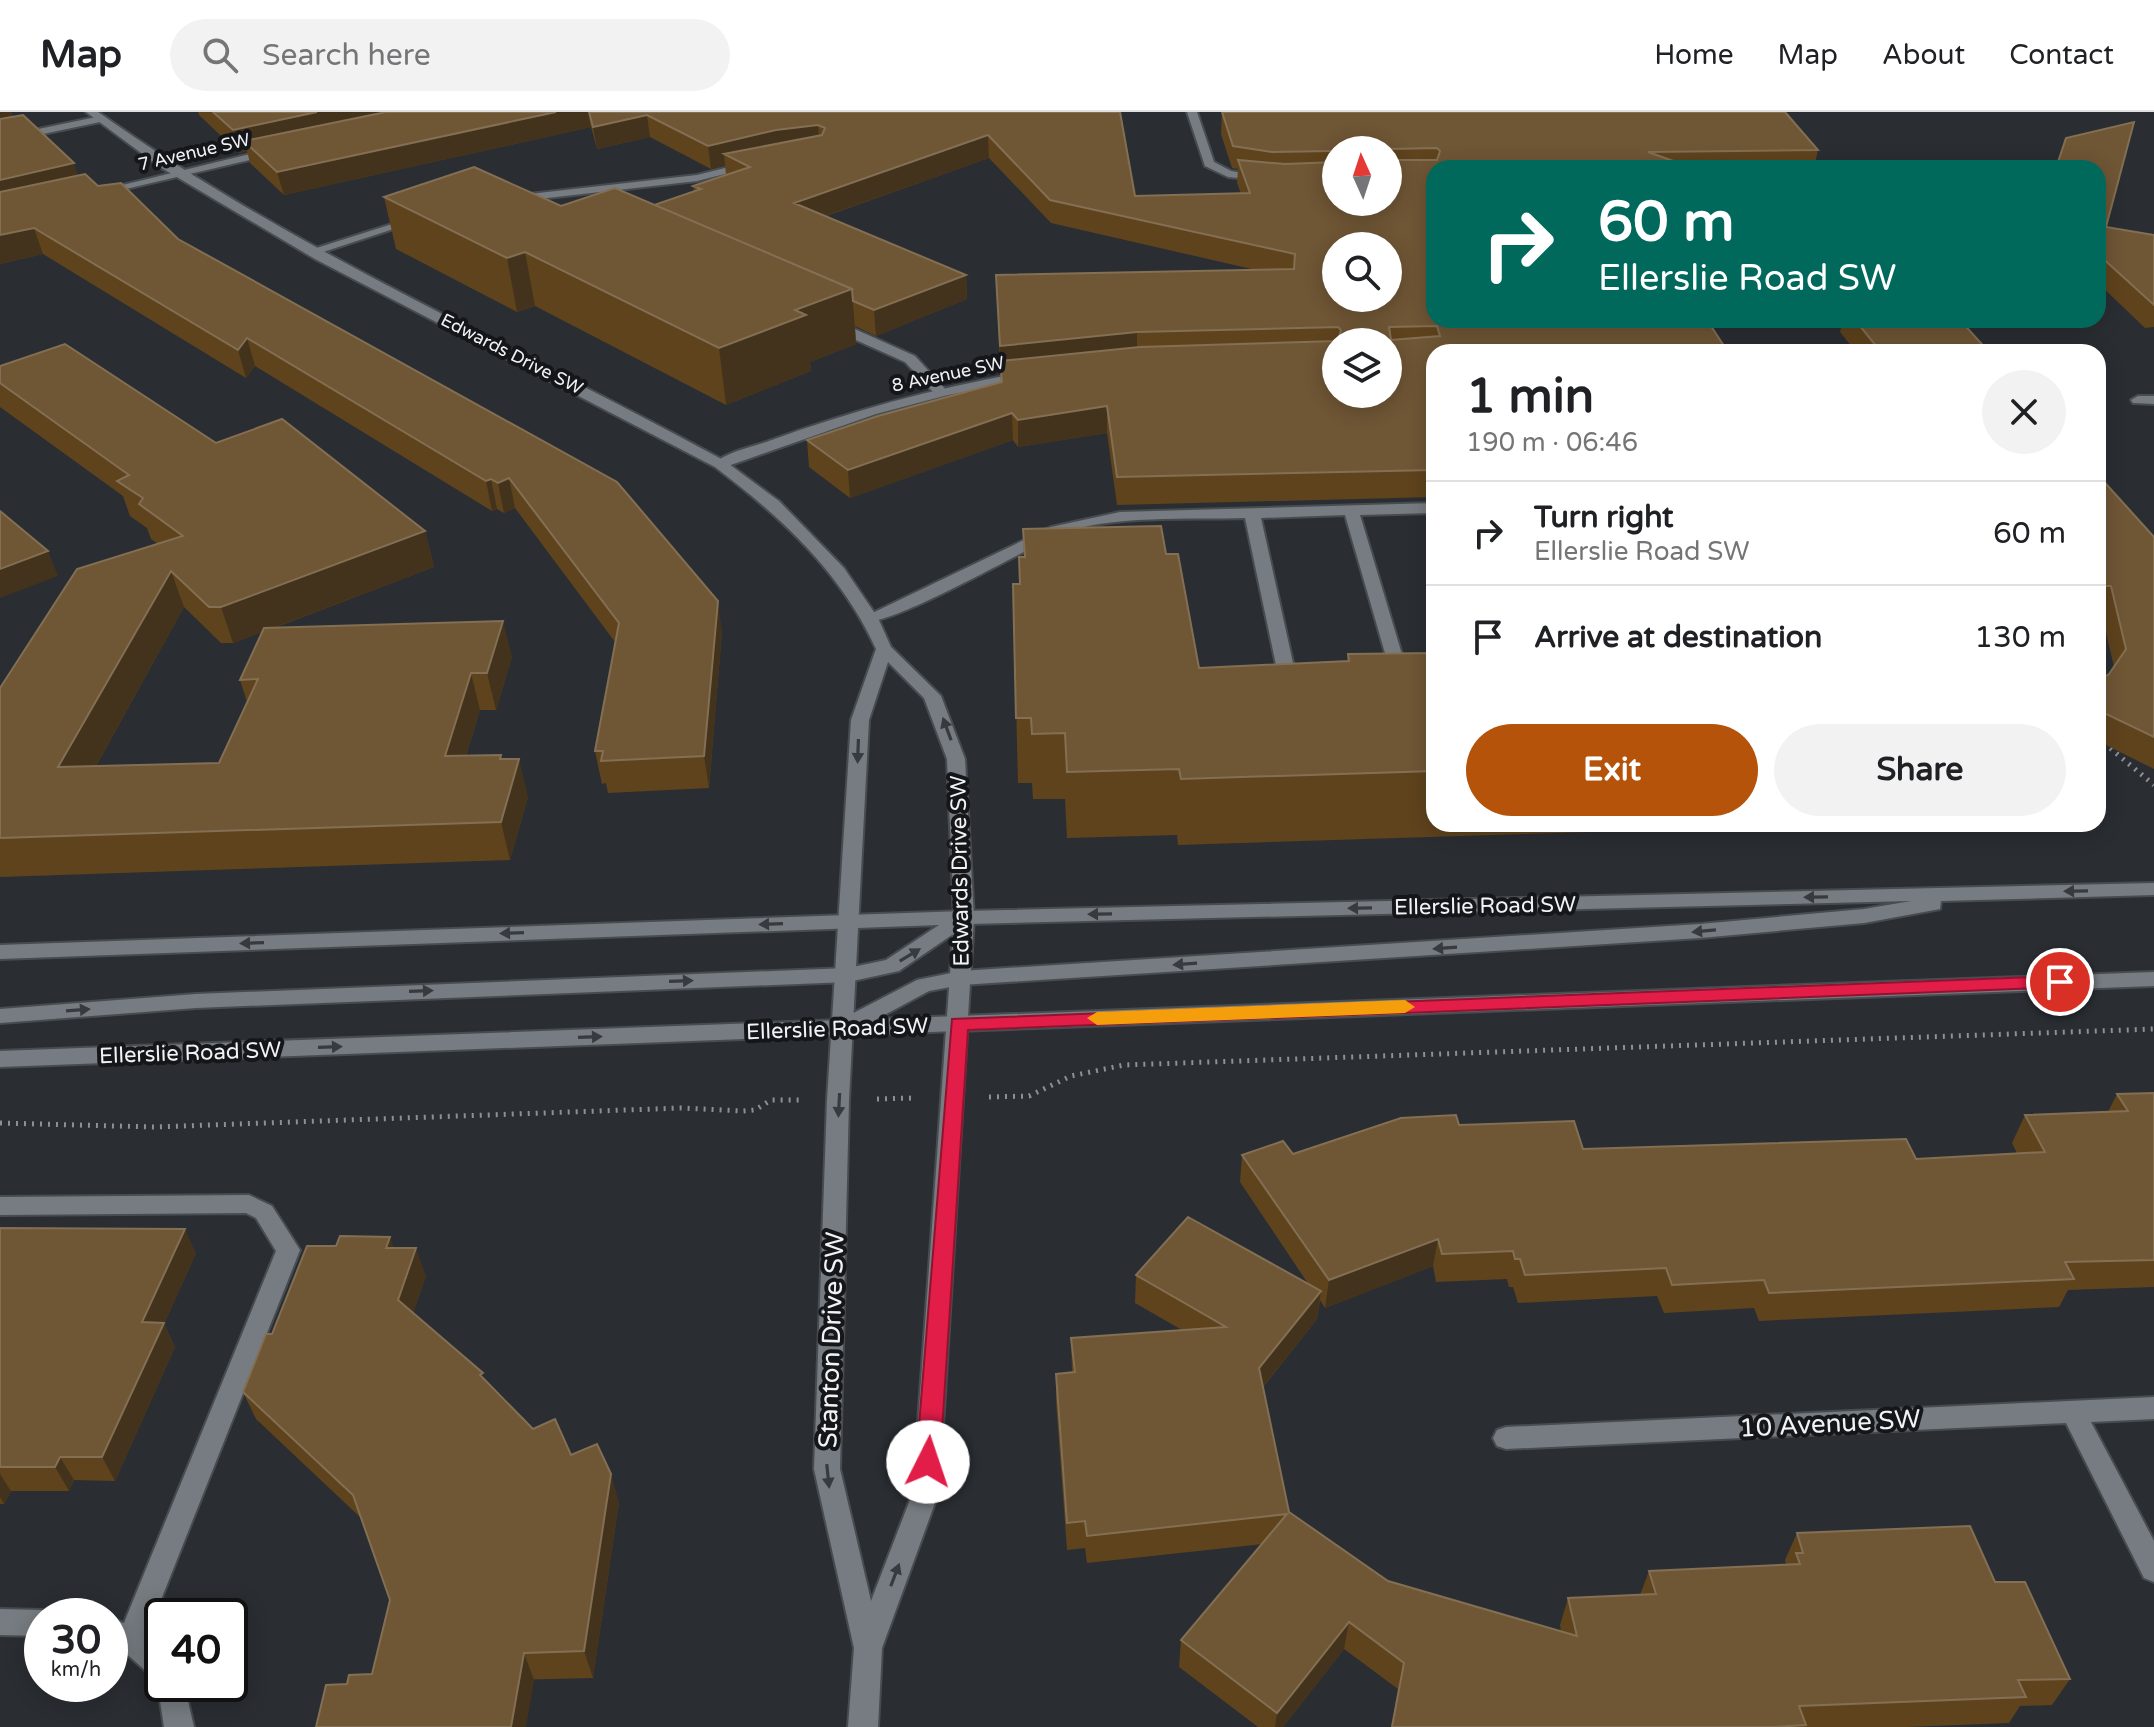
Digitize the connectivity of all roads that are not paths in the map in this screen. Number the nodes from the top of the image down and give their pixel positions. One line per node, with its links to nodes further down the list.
1 (1192, 112): 7 (street)
2 (96, 116): 3 (street); 6 (street, Edwards Drive SW)
3 (0, 140)
4 (283, 149): 6 (street, 7 Avenue SW)
5 (765, 161): 9 (street)
6 (182, 173): 8 (street, 7 Avenue SW); 13 (street, Edwards Drive SW)
7 (1271, 179)
8 (93, 194)
9 (541, 196): 10 (street); 11 (street)
10 (500, 200)
11 (569, 209)
12 (427, 216): 13 (street)
13 (313, 251): 19 (street, Edwards Drive SW)
14 (825, 321): 16 (street)
15 (1041, 374): 16 (street, 8 Avenue SW)
16 (940, 391): 19 (street, 8 Avenue SW)
17 (2138, 400): 18 (street)
18 (2154, 400)
19 (720, 464): 23 (street, Edwards Drive SW)
20 (1426, 508): 21 (street)
21 (1351, 510): 22 (street); 26 (street)
22 (1252, 513): 23 (street); 25 (street)
23 (870, 618): 24 (street, Edwards Drive SW)
24 (884, 649): 29 (street, Edwards Drive SW, one-way to 24); 30 (street, one-way to 30)
25 (1322, 680)
26 (1361, 680)
27 (2154, 889): 28 (street, Ellerslie Road SW, one-way to 28)
28 (2004, 892): 29 (street, Ellerslie Road SW, one-way to 29); 33 (street, one-way to 33)
29 (964, 918): 30 (street, Ellerslie Road SW); 32 (street, one-way to 29); 33 (street, Edwards Drive SW)
30 (849, 921): 31 (street, Ellerslie Road SW, one-way to 31); 32 (street)
31 (0, 952)
32 (848, 975): 35 (street, one-way to 32); 37 (street)
33 (961, 978): 36 (street, Edwards Drive SW); 37 (street)
34 (2154, 979): 36 (street, Ellerslie Road SW)
35 (0, 1016)
36 (959, 1023): 37 (street, Ellerslie Road SW); 48 (street, Stanton Drive SW, one-way to 36)
37 (845, 1027): 38 (street, Ellerslie Road SW, one-way to 37); 48 (street, Stanton Drive SW, one-way to 48)
38 (0, 1059)
39 (0, 1206): 44 (street)
40 (2154, 1408): 41 (street, 10 Avenue SW)
41 (2073, 1412): 42 (street, 10 Avenue SW); 43 (street)
42 (1506, 1438)
43 (2154, 1569)
44 (128, 1619)
45 (0, 1622): 46 (street)
46 (24, 1623)
47 (128, 1641): 49 (street)
48 (868, 1648): 52 (street, Stanton Drive SW)
49 (144, 1654)
50 (174, 1702): 51 (street)
51 (179, 1727)
52 (863, 1727)

